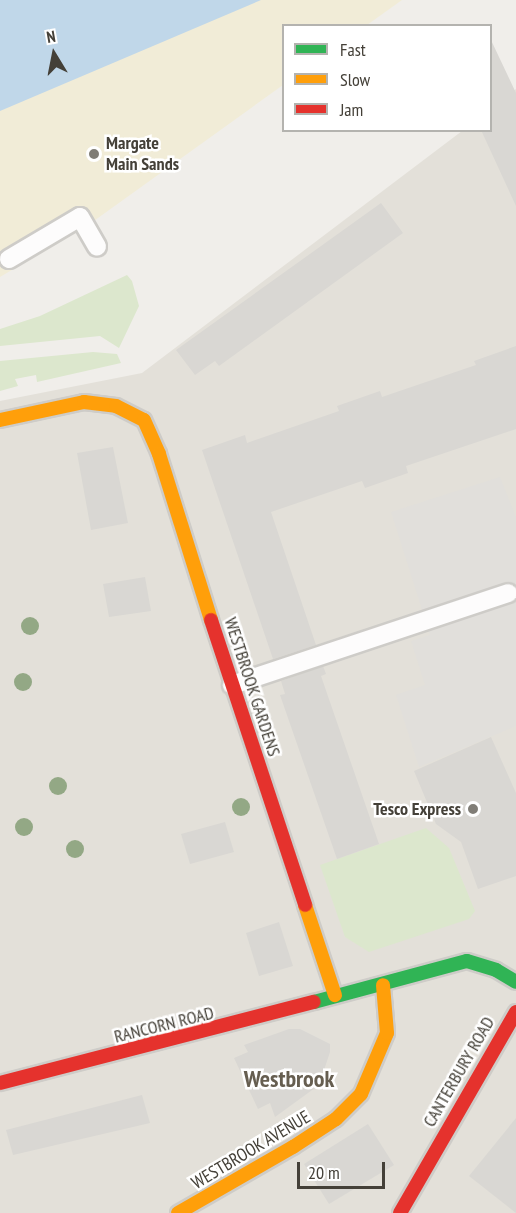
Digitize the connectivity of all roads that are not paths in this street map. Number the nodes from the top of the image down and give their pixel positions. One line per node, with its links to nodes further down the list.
1 (97, 246): 2 (lane)
2 (9, 259)
3 (0, 420): 5 (main road, WESTBROOK GARDENS)
4 (508, 593): 5 (lane)
5 (232, 686): 8 (main road, WESTBROOK GARDENS)
6 (516, 982): 7 (main road)
7 (383, 985): 8 (main road); 11 (main road, WESTBROOK AVENUE)
8 (335, 995): 10 (main road, RANCORN ROAD)
9 (516, 1012): 12 (main road, CANTERBURY ROAD)
10 (0, 1083)
11 (178, 1213)
12 (400, 1213)

